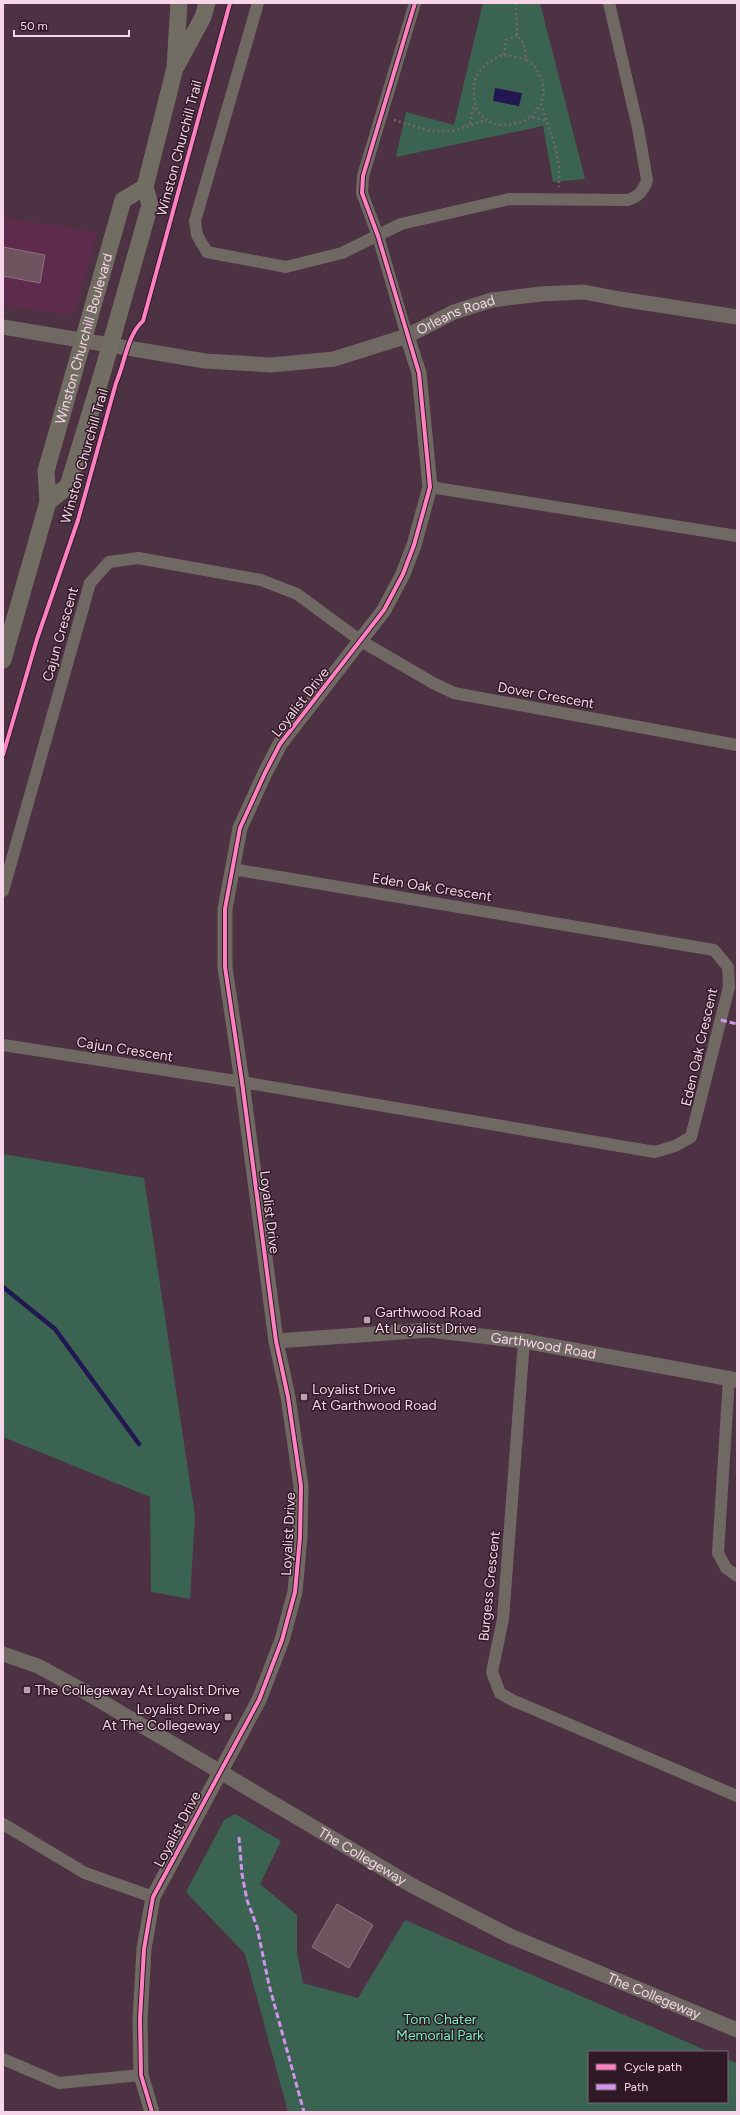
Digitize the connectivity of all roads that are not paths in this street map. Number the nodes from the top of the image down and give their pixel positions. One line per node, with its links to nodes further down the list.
1 (179, 3): 6 (main road, Winston Churchill Boulevard)
2 (207, 3): 6 (main road, Winston Churchill Boulevard)
3 (258, 3): 8 (street)
4 (415, 3): 8 (street)
5 (609, 3): 8 (street)
6 (175, 68): 7 (main road, Winston Churchill Boulevard)
7 (145, 187): 12 (main road, Winston Churchill Boulevard); 13 (main road, Winston Churchill Boulevard)
8 (378, 236): 11 (street)
9 (737, 317): 11 (street, Orleans Road)
10 (3, 327): 12 (street, Orleans Road)
11 (407, 336): 13 (street, Orleans Road); 14 (street, Loyalist Drive)
12 (83, 340): 13 (street, Orleans Road); 15 (main road, Winston Churchill Boulevard)
13 (110, 345): 15 (main road, Winston Churchill Boulevard)
14 (430, 487): 16 (street); 17 (street, Loyalist Drive)
15 (48, 502): 18 (main road, Winston Churchill Boulevard)
16 (737, 536)
17 (361, 641): 19 (street, Dover Crescent); 20 (street, Loyalist Drive); 21 (street, Cajun Crescent)
18 (3, 660)
19 (737, 745)
20 (232, 869): 23 (street, Loyalist Drive); 23 (street, Eden Oak Crescent)
21 (3, 891)
22 (3, 1045): 23 (street, Cajun Crescent)
23 (242, 1082): 24 (street, Loyalist Drive)
24 (276, 1341): 25 (street, Garthwood Road); 29 (street, Loyalist Drive)
25 (524, 1341): 26 (street, Garthwood Road); 30 (street, Burgess Crescent)
26 (733, 1379): 27 (street)
27 (737, 1576)
28 (3, 1654): 29 (street, The Collegeway)
29 (220, 1771): 32 (street, Loyalist Drive); 33 (street, The Collegeway)
30 (737, 1796)
31 (3, 1824): 32 (street)
32 (153, 1897): 35 (street, Loyalist Drive)
33 (737, 2030)
34 (3, 2059): 35 (street)
35 (141, 2075): 36 (street, Loyalist Drive)
36 (152, 2112)

